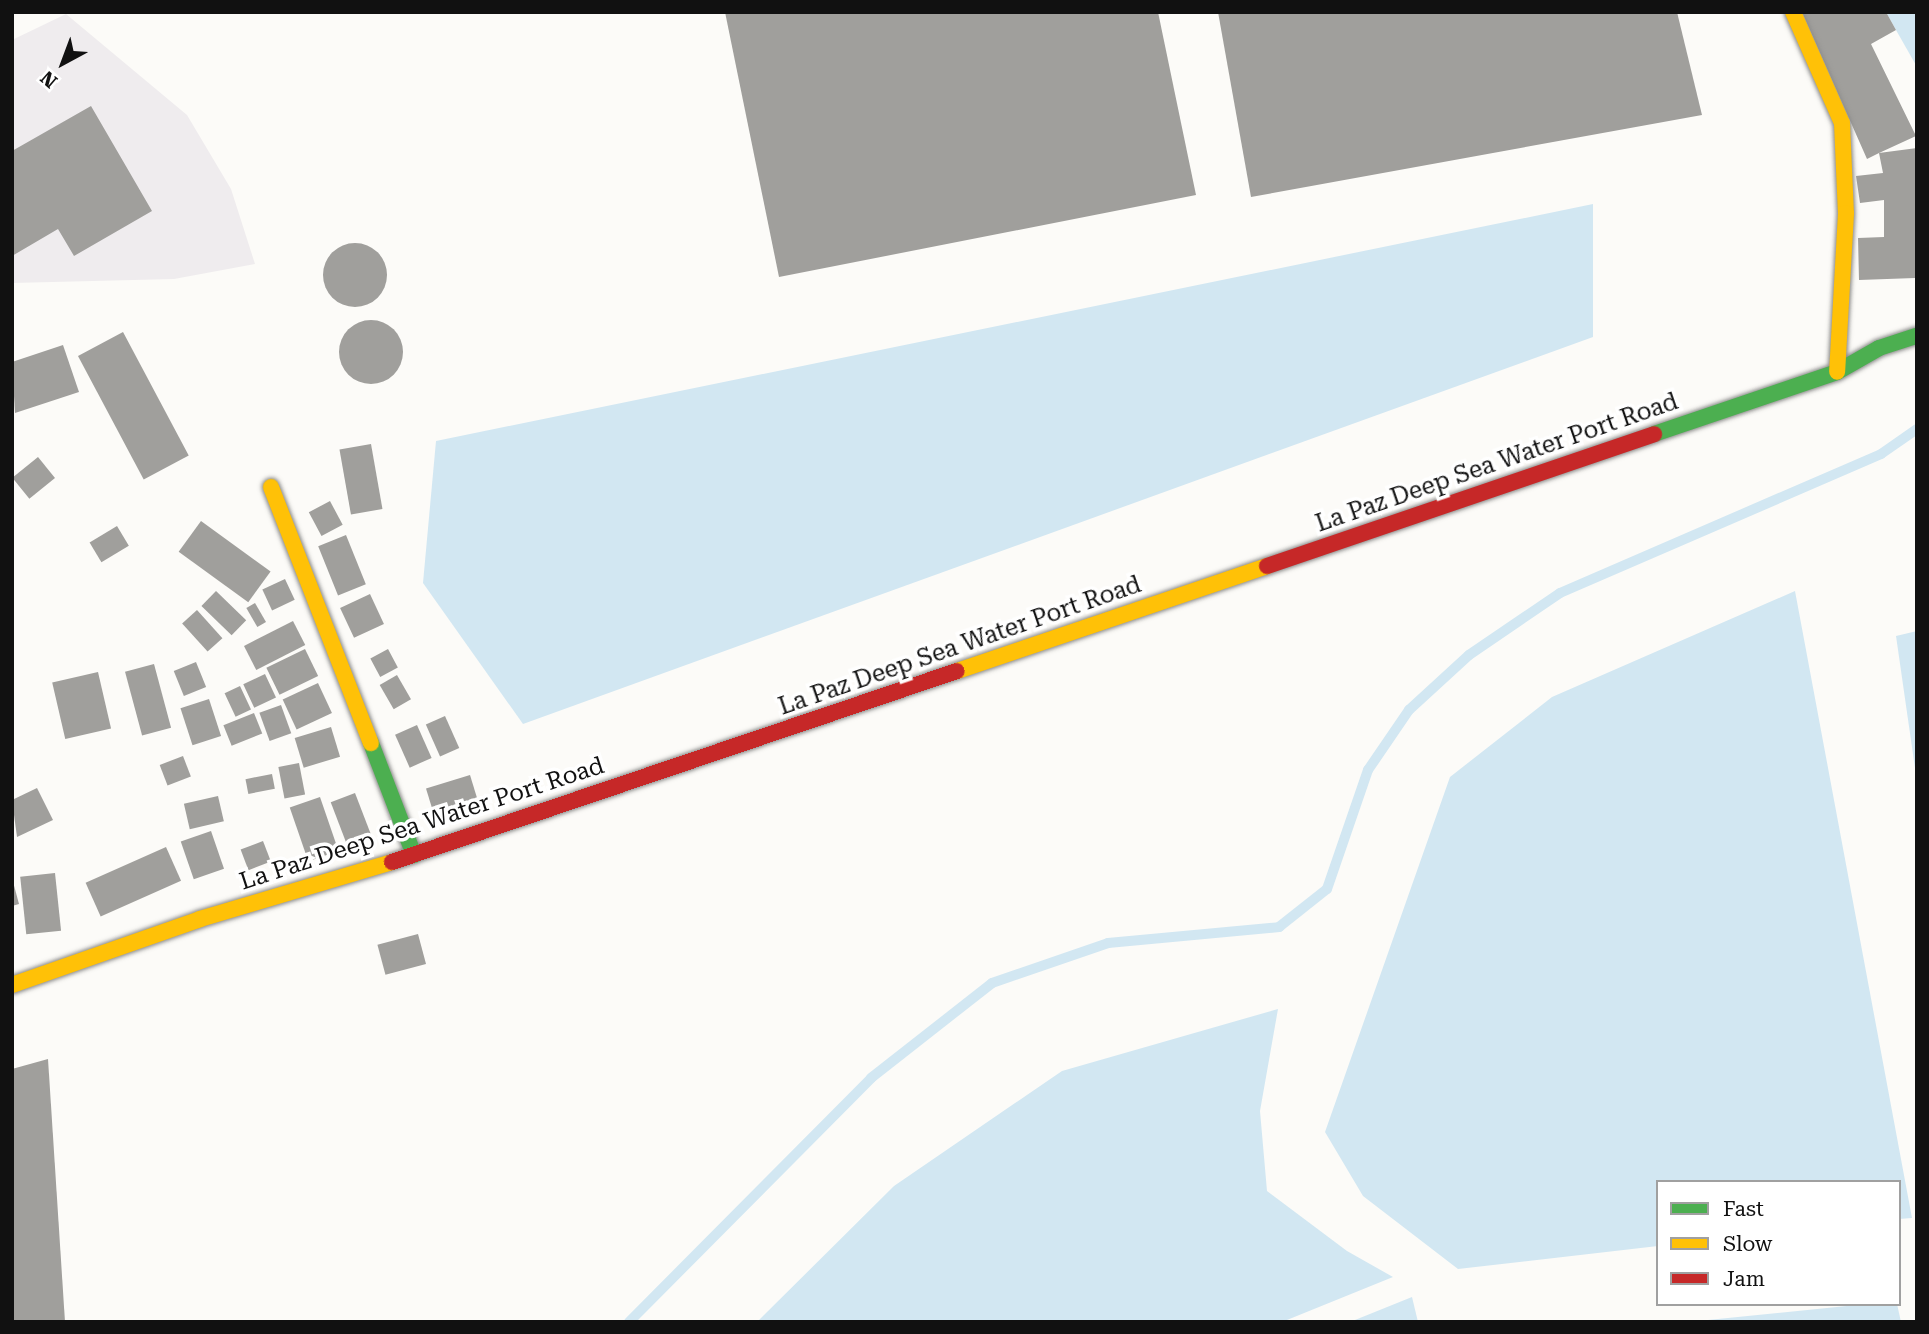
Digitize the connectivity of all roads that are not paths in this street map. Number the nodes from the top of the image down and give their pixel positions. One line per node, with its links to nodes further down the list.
1 (1793, 12): 3 (main road)
2 (1917, 336): 3 (main road, La Paz Deep Sea Water Port Road)
3 (1837, 372): 5 (main road, La Paz Deep Sea Water Port Road)
4 (271, 486): 5 (main road)
5 (414, 855): 6 (main road, La Paz Deep Sea Water Port Road)
6 (12, 985)

